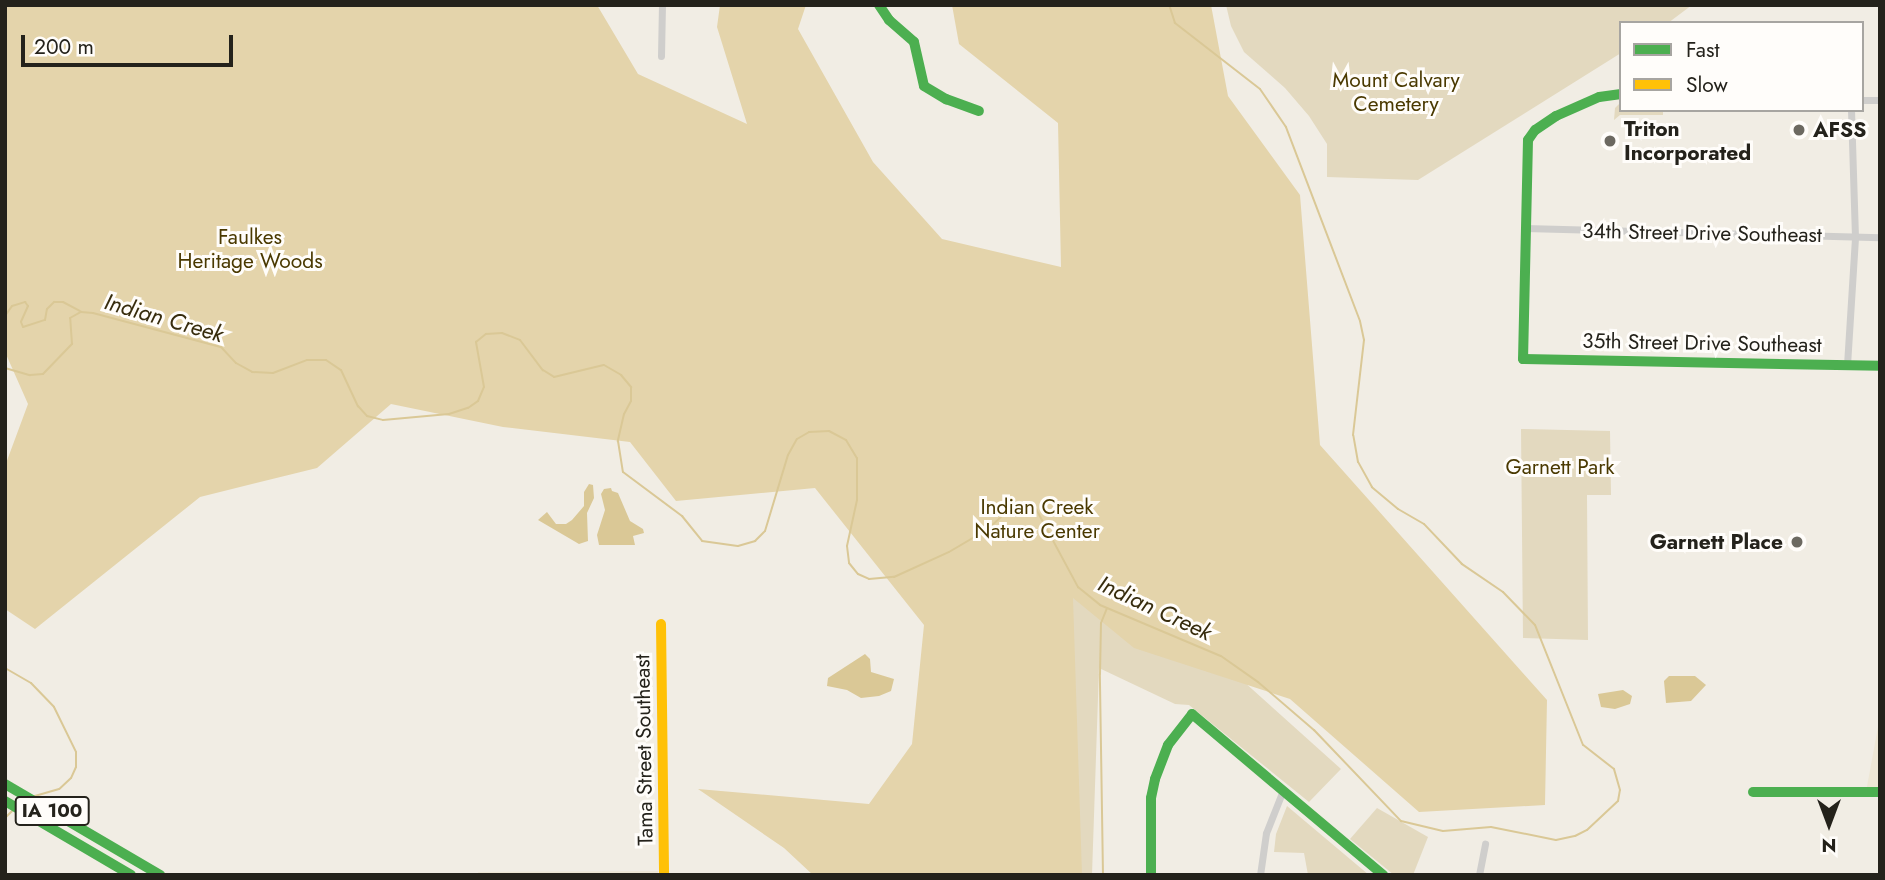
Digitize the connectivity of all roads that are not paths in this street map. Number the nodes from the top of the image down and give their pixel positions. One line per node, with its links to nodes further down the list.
1 (662, 5): 3 (street)
2 (879, 5): 7 (main road)
3 (661, 56)
4 (1880, 89): 6 (street)
5 (1619, 94): 9 (main road)
6 (1880, 100)
7 (979, 111)
8 (1851, 112): 10 (street)
9 (1524, 228): 10 (street, 34th Street Drive Southeast); 12 (main road, 35th Street Drive Southeast)
10 (1855, 237): 11 (street, 34th Street Drive Southeast); 12 (street)
11 (1880, 237)
12 (1847, 365): 13 (main road, 35th Street Drive Southeast)
13 (1880, 366)
14 (662, 624): 23 (main road, Tama Street Southeast)
15 (5, 783): 22 (main road, IA 100)
16 (1283, 790): 24 (main road); 25 (street); 26 (main road)
17 (1753, 792): 18 (main road)
18 (1880, 792)
19 (5, 801): 21 (main road, IA 100)
20 (1485, 844): 27 (street)
21 (131, 875)
22 (160, 875)
23 (664, 875)
24 (1151, 875)
25 (1261, 875)
26 (1383, 875)
27 (1479, 875)

